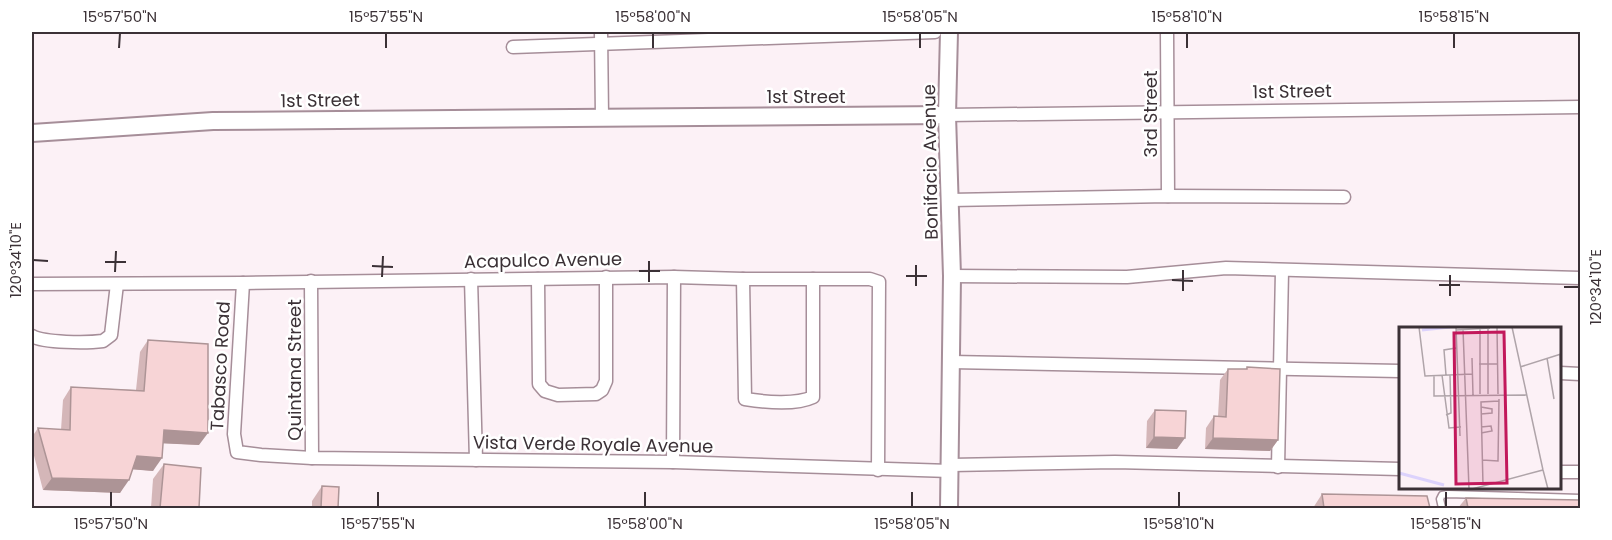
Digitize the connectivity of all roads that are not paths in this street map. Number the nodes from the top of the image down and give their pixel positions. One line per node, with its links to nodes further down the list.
1 (935, 32): 4 (street)
2 (949, 32): 8 (street, Bonifacio Avenue)
3 (1167, 32): 7 (street, 3rd Street)
4 (601, 37): 5 (street); 9 (street)
5 (513, 47)
6 (1581, 107): 7 (street, 1st Street)
7 (1168, 112): 8 (street, 1st Street); 11 (street, 3rd Street)
8 (947, 115): 9 (street, 1st Street); 13 (street, Bonifacio Avenue)
9 (602, 117): 10 (street, 1st Street)
10 (32, 133)
11 (1168, 196): 12 (street); 13 (street)
12 (1344, 197)
13 (950, 201): 15 (street, Bonifacio Avenue)
14 (1282, 271): 15 (street); 18 (street); 29 (street)
15 (951, 276): 28 (street, Bonifacio Avenue)
16 (606, 277): 17 (street, Acapulco Avenue); 20 (street, Acapulco Avenue); 20 (street)
17 (674, 277): 21 (street, Acapulco Avenue); 36 (street)
18 (1581, 278)
19 (471, 279): 20 (street, Acapulco Avenue); 23 (street, Acapulco Avenue); 35 (street)
20 (538, 279)
21 (743, 279): 22 (street, Acapulco Avenue); 22 (street)
22 (813, 279): 40 (street, Acapulco Avenue)
23 (311, 281): 24 (street, Acapulco Avenue); 34 (street, Quintana Street)
24 (243, 283): 26 (street, Acapulco Avenue); 33 (street, Tabasco Road)
25 (32, 284): 26 (street, Acapulco Avenue)
26 (117, 285): 27 (street)
27 (32, 336)
28 (951, 362): 29 (street); 38 (street, Bonifacio Avenue)
29 (1279, 369): 30 (street); 37 (street)
30 (1399, 371)
31 (1561, 373): 32 (street)
32 (1581, 374)
33 (237, 452): 34 (street, Vista Verde Royale Avenue)
34 (312, 458): 35 (street, Vista Verde Royale Avenue)
35 (476, 460): 36 (street, Vista Verde Royale Avenue)
36 (673, 462): 40 (street, Vista Verde Royale Avenue)
37 (1278, 467): 38 (street, Vista Verde Royale Avenue); 39 (street, Vista Verde Royale Avenue)
38 (950, 468): 40 (street, Vista Verde Royale Avenue); 44 (street, Bonifacio Avenue)
39 (1399, 469)
40 (878, 470)
41 (1561, 472): 42 (street)
42 (1581, 472)
43 (1581, 498): 45 (lane)
44 (949, 508)
45 (1442, 508)

